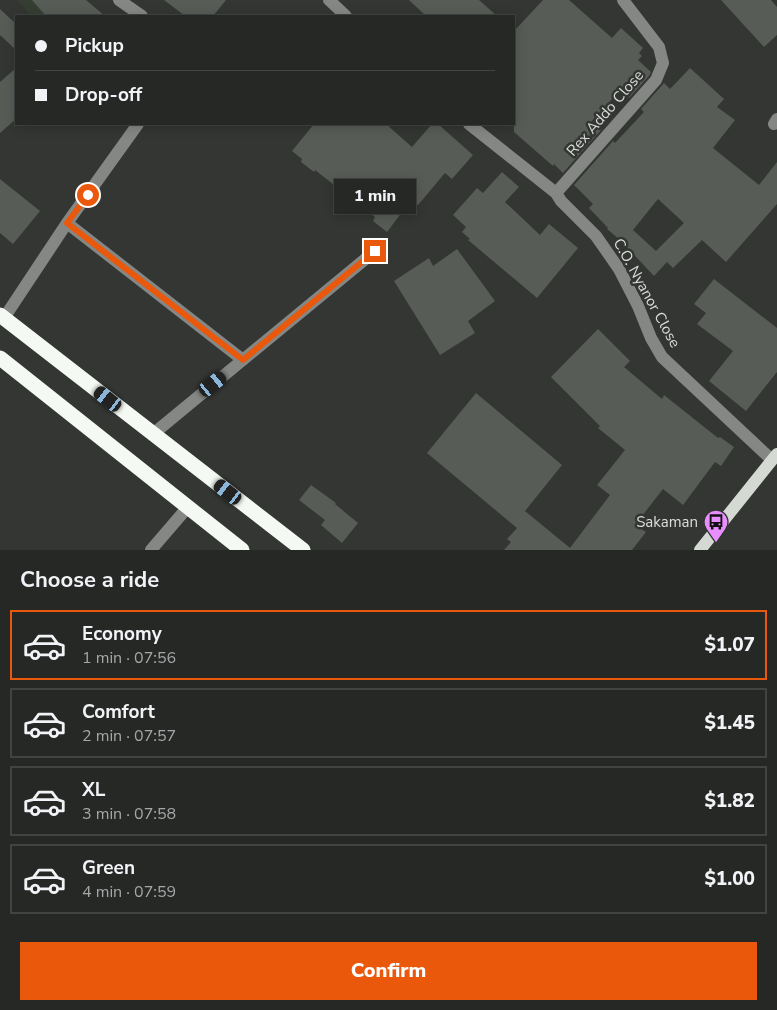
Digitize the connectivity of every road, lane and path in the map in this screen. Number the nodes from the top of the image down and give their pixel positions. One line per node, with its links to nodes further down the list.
1 (119, 0): 4 (street)
2 (329, 0): 5 (street)
3 (623, 0): 8 (street, Rex Addo Close)
4 (141, 15)
5 (345, 15)
6 (137, 125): 9 (street)
7 (470, 125): 8 (street, C.O. Nyanor Close)
8 (556, 193): 15 (street, C.O. Nyanor Close)
9 (67, 223): 11 (street); 13 (street)
10 (375, 251): 13 (street)
11 (2, 316): 14 (highway)
12 (0, 358): 16 (highway)
13 (243, 360): 14 (street)
14 (153, 434): 19 (highway)
15 (775, 457): 20 (main road)
16 (187, 508): 17 (street); 18 (highway)
17 (151, 550)
18 (242, 550)
19 (304, 550)
20 (700, 550)

